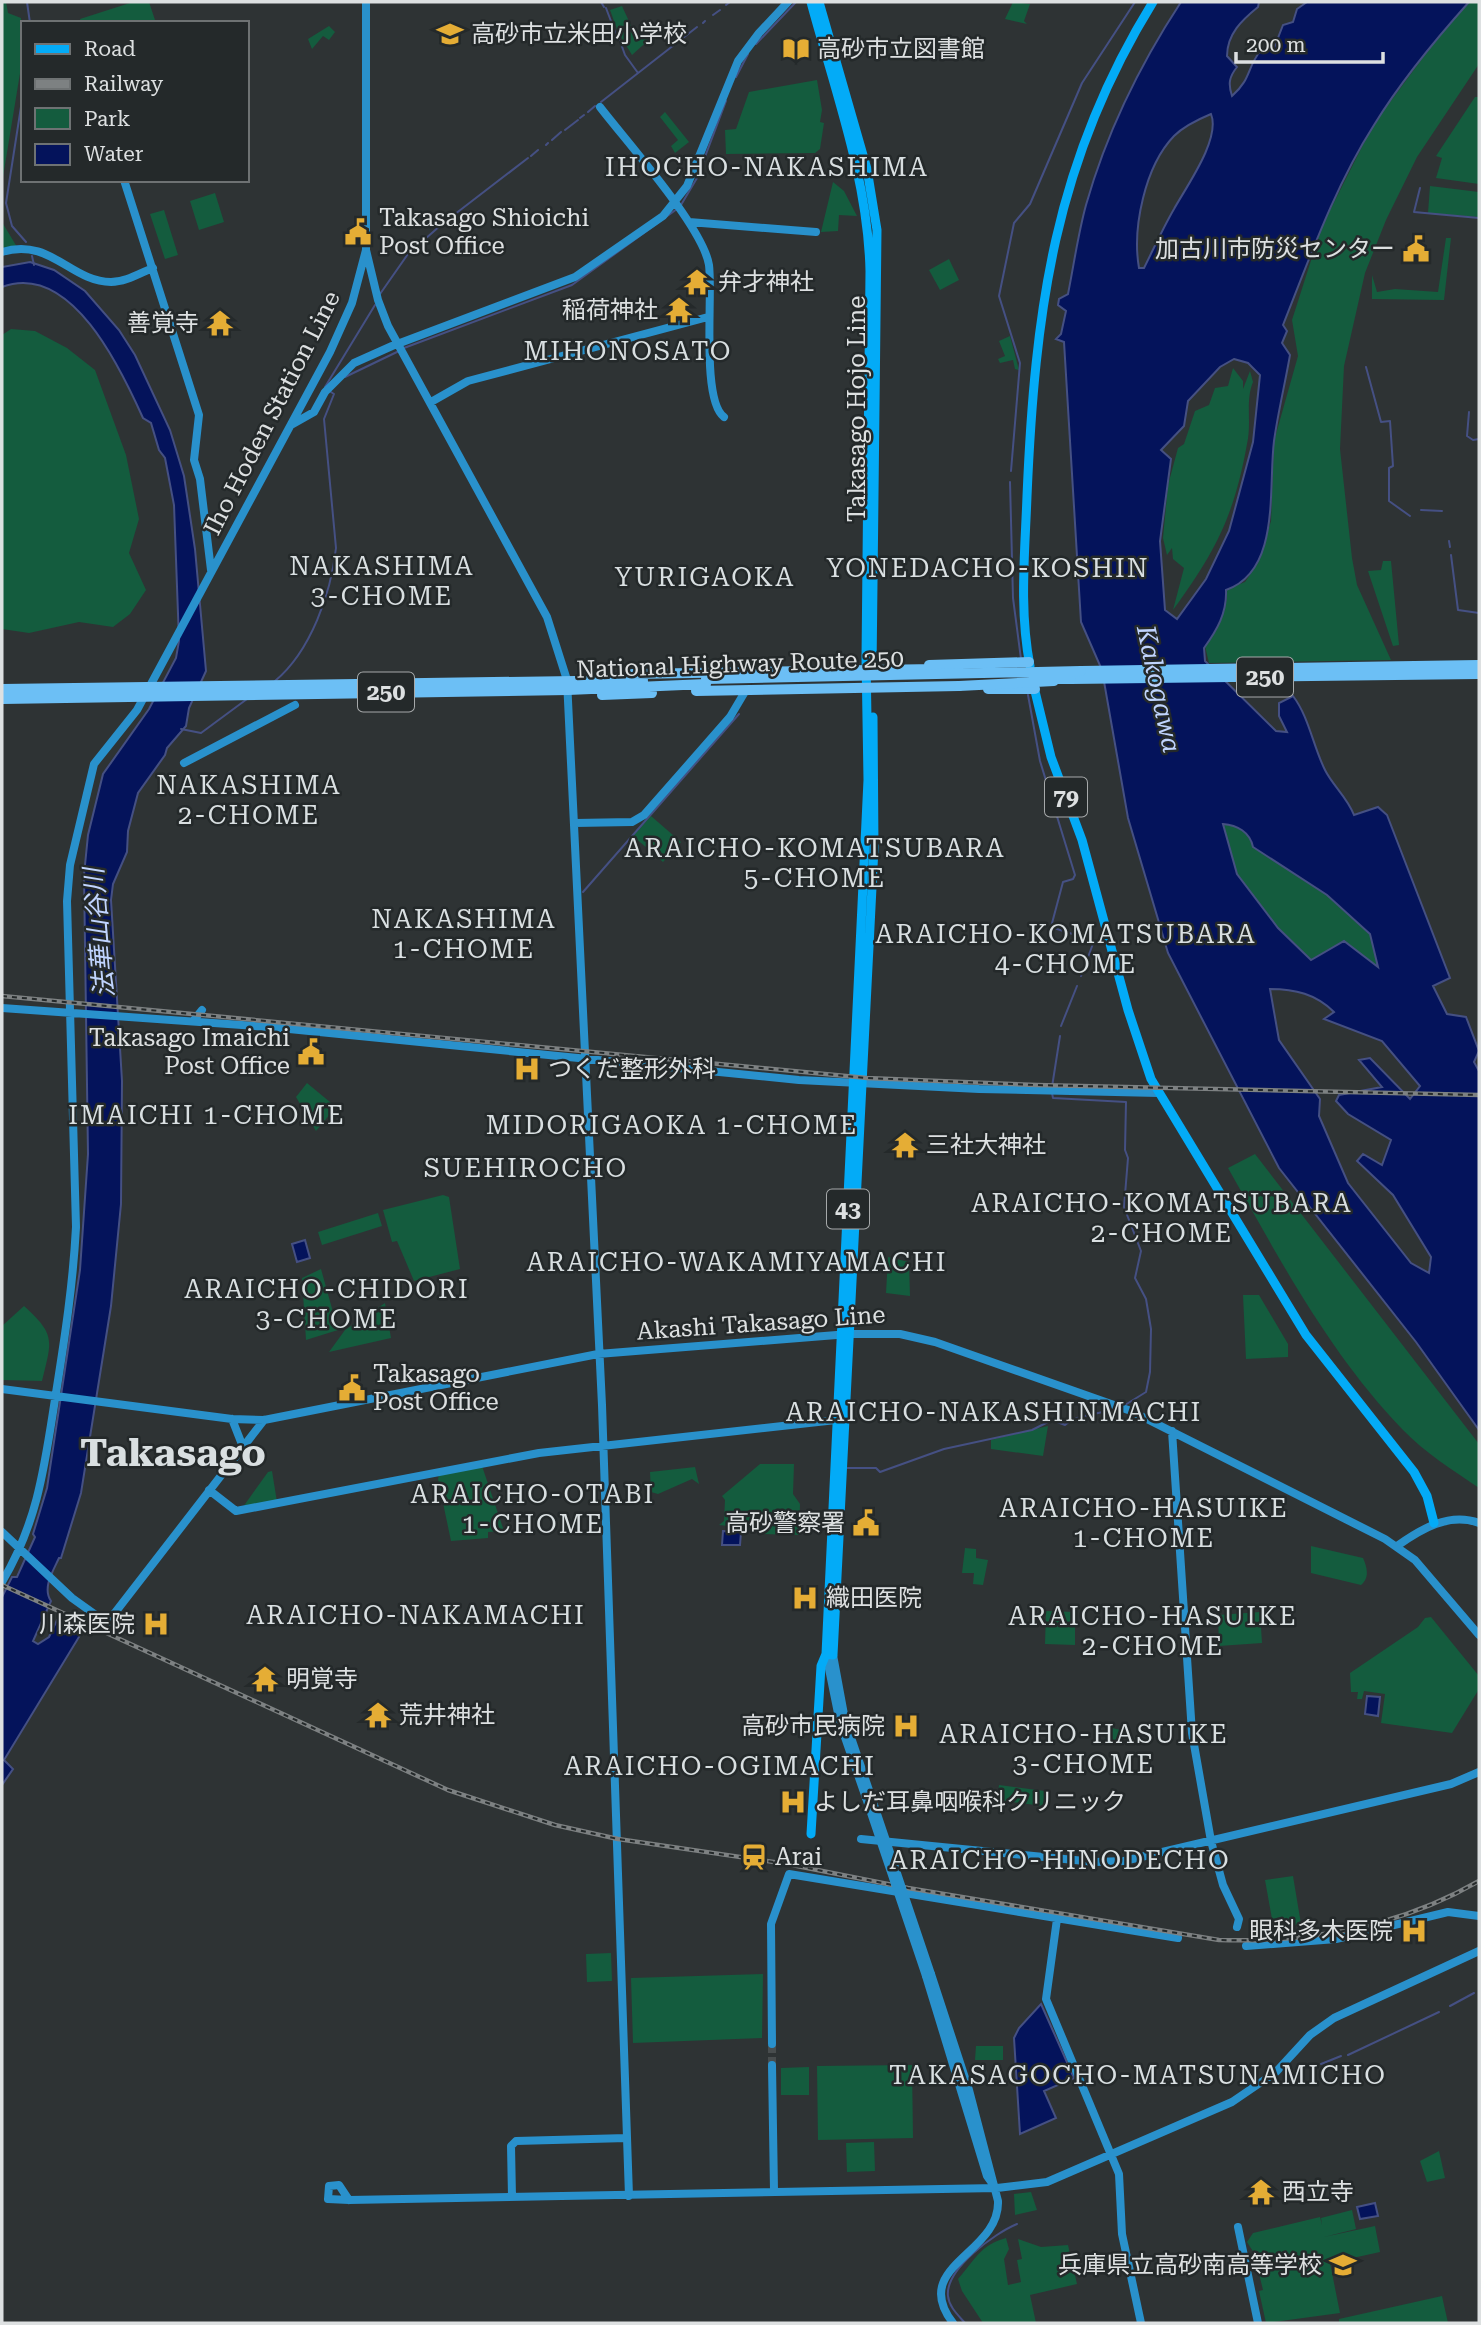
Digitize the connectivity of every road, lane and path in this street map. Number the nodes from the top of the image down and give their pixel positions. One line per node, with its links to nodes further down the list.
1 (366, 2): 11 (street, Iho Hoden Station Line)
2 (788, 2): 8 (street)
3 (811, 2): 22 (main road, Takasago Hojo Line / 43)
4 (820, 2): 22 (main road, Takasago Hojo Line / 43)
5 (1153, 2): 20 (main road, 79)
6 (600, 107): 8 (street)
7 (125, 182): 13 (street)
8 (675, 205): 9 (street); 15 (street)
9 (689, 222): 10 (street); 14 (street)
10 (816, 232)
11 (366, 250): 15 (street); 18 (street, Iho Hoden Station Line)
12 (2, 252): 13 (street)
13 (153, 268): 19 (street)
14 (708, 317): 16 (street); 17 (street)
15 (398, 344): 16 (street); 18 (street)
16 (431, 401): 28 (street)
17 (724, 417)
18 (291, 425): 19 (street, Iho Hoden Station Line)
19 (210, 573): 33 (street, Iho Hoden Station Line)
20 (1029, 662): 22 (highway); 31 (main road, 79)
21 (1479, 665): 23 (highway, National Highway Route 250 / 250)
22 (873, 668): 24 (highway, 250, bridge); 28 (highway, 250); 29 (main road, Takasago Hojo Line / 43)
23 (1458, 669): 24 (highway, National Highway Route 250 / 250); 25 (highway, National Highway Route 250 / 250); 26 (highway, National Highway Route 250 / 250)
24 (1081, 671): 27 (highway, National Highway Route 250 / 250, bridge)
25 (1479, 674)
26 (1071, 679): 27 (highway, National Highway Route 250 / 250, bridge); 29 (highway, 250, bridge)
27 (706, 682): 28 (highway, National Highway Route 250 / 250)
28 (568, 685): 32 (highway, 250); 33 (highway, National Highway Route 250 / 250); 37 (street)
29 (874, 687): 31 (highway); 32 (highway, 250); 43 (main road, Takasago Hojo Line / 43)
30 (2, 689): 33 (highway, National Highway Route 250 / 250)
31 (1035, 689): 44 (main road, 79)
32 (747, 690): 37 (street)
33 (151, 691): 34 (highway, National Highway Route 250 / 250); 40 (street, Iho Hoden Station Line)
34 (2, 699)
35 (295, 705): 36 (street)
36 (184, 763)
37 (575, 823): 42 (street)
38 (2, 1008): 40 (street)
39 (202, 1010): 41 (street)
40 (70, 1014): 42 (street); 48 (street, Iho Hoden Station Line)
41 (194, 1020)
42 (584, 1059): 43 (street); 46 (street)
43 (859, 1083): 44 (street); 45 (main road, Takasago Hojo Line / 43)
44 (1159, 1093): 56 (main road, 79)
45 (845, 1335): 46 (street, Akashi Takasago Line); 51 (main road, Takasago Hojo Line / 43); 52 (street, Akashi Takasago Line); 65 (main road, Takasago Hojo Line / 43)
46 (598, 1354): 50 (street, Akashi Takasago Line); 53 (street)
47 (2, 1389): 48 (street, Akashi Takasago Line)
48 (58, 1396): 49 (street, Akashi Takasago Line); 61 (street, Iho Hoden Station Line)
49 (232, 1419): 50 (street, Akashi Takasago Line); 54 (street)
50 (264, 1420): 54 (street)
51 (836, 1420): 53 (street); 65 (main road, Takasago Hojo Line / 43)
52 (1172, 1431): 60 (street, Akashi Takasago Line); 69 (street)
53 (603, 1446): 55 (street); 78 (street)
54 (243, 1447): 55 (street)
55 (209, 1490): 61 (street)
56 (1434, 1523): 57 (street); 59 (street)
57 (1479, 1523)
58 (2, 1532): 61 (street)
59 (1420, 1532): 60 (street); 62 (street)
60 (1397, 1546): 62 (street, Akashi Takasago Line)
61 (21, 1550): 63 (street, Iho Hoden Station Line)
62 (1415, 1560): 64 (street, Akashi Takasago Line)
63 (2, 1582)
64 (1479, 1635)
65 (830, 1655): 67 (main road, Takasago Hojo Line / 43); 80 (street, bridge)
66 (1479, 1772): 69 (street)
67 (811, 1834)
68 (861, 1839): 69 (street)
69 (1211, 1841): 72 (street)
70 (1479, 1916): 74 (street)
71 (1057, 1919): 73 (street); 76 (street); 79 (street)
72 (1237, 1927)
73 (1178, 1938)
74 (1246, 1946)
75 (1479, 1951): 79 (street)
76 (772, 2044)
77 (772, 2065): 81 (street)
78 (627, 2138): 82 (street); 83 (street)
79 (1113, 2154): 80 (street); 87 (street)
80 (997, 2188): 81 (street); 86 (street)
81 (774, 2191): 82 (street)
82 (629, 2196): 83 (street)
83 (512, 2197): 84 (street)
84 (349, 2200): 84 (street)
85 (1238, 2227): 88 (street)
86 (953, 2323)
87 (1141, 2323)
88 (1258, 2323)

